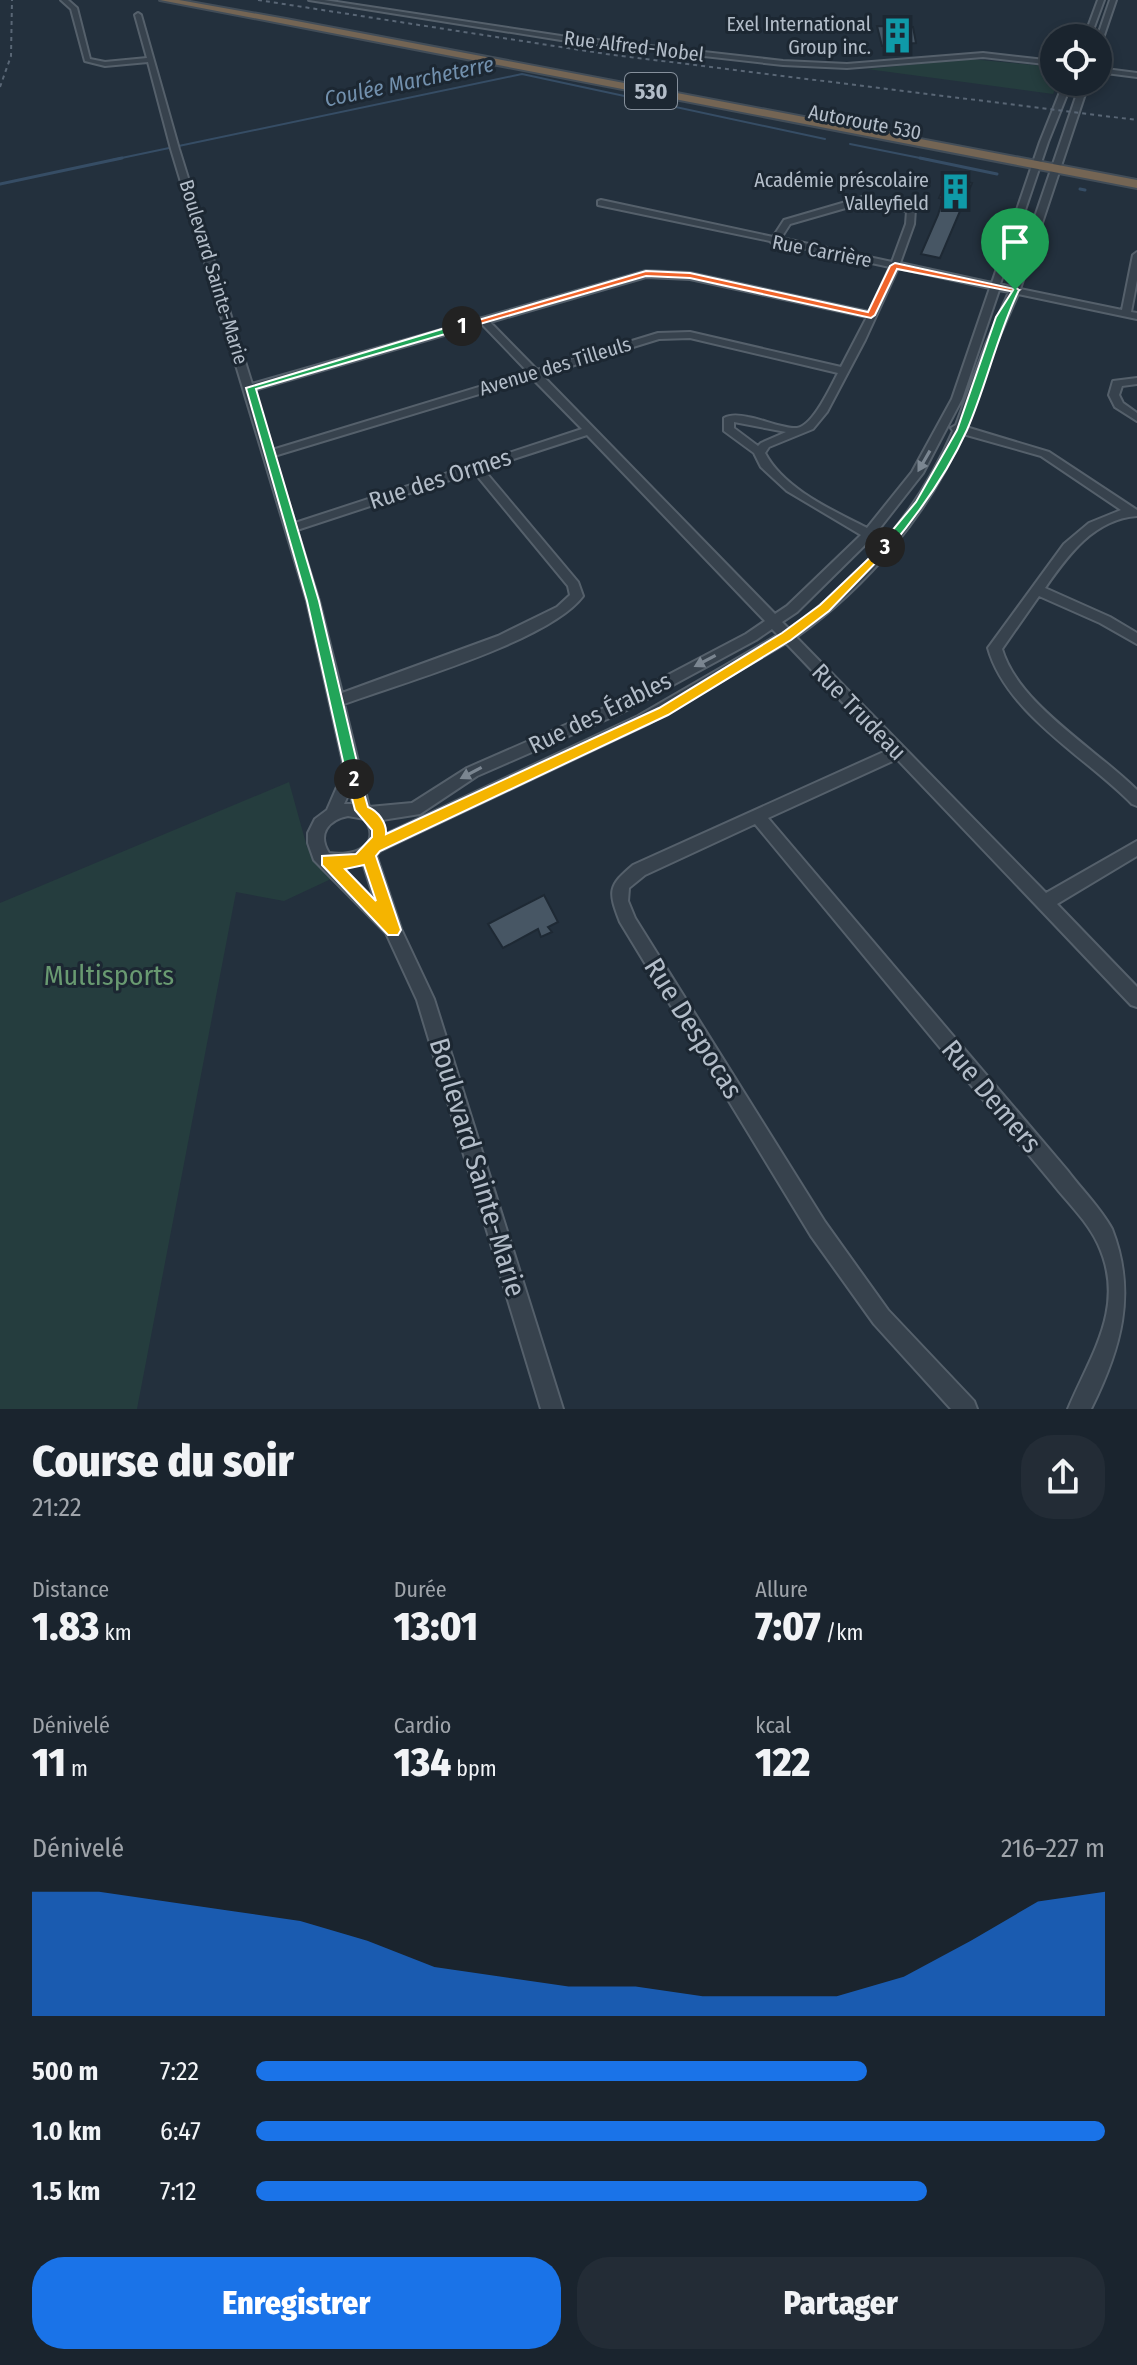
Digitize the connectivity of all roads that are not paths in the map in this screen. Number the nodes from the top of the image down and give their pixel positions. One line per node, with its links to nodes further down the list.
1 (64, 0): 9 (street)
2 (164, 0): 15 (highway, Autoroute 530 / 530)
3 (312, 0): 10 (street, Rue Alfred-Nobel)
4 (1101, 0): 7 (street)
5 (1113, 0): 8 (street)
6 (138, 15): 9 (street, Boulevard Sainte-Marie)
7 (1092, 24)
8 (1105, 24)
9 (152, 60): 31 (street, Boulevard Sainte-Marie)
10 (1040, 61)
11 (1112, 72): 12 (street)
12 (1137, 75)
13 (1063, 96): 15 (street, Rue des Érables)
14 (1080, 96): 16 (street, Rue des Érables)
15 (1035, 169): 16 (highway, Autoroute 530 / 530); 23 (street, Rue des Érables)
16 (1053, 173): 17 (highway, Autoroute 530 / 530); 18 (highway, Autoroute 530 / 530); 24 (street, Rue des Érables)
17 (1137, 184)
18 (1137, 191)
19 (601, 203): 20 (street, Rue Carrière)
20 (774, 242): 22 (street, Rue Carrière); 22 (street)
21 (1137, 255): 26 (street)
22 (895, 266): 23 (street, Rue Carrière); 25 (street)
23 (996, 286): 24 (street, Rue Carrière); 33 (street, Rue des Érables)
24 (1015, 290): 26 (street, Rue Carrière); 34 (street, Rue des Érables)
25 (871, 315): 27 (street); 28 (street)
26 (1132, 315)
27 (483, 320): 29 (street, Rue Trudeau); 31 (street)
28 (844, 371): 29 (street, Avenue des Tilleuls); 36 (street)
29 (533, 373): 35 (street, Rue Trudeau); 38 (street, Avenue des Tilleuls)
30 (1137, 381): 32 (street)
31 (250, 388): 38 (street, Boulevard Sainte-Marie)
32 (1137, 418)
33 (943, 425): 34 (street); 42 (street, Rue des Érables, one-way to 42)
34 (962, 430): 40 (street); 43 (street, Rue des Érables)
35 (588, 431): 39 (street, Rue des Ormes); 45 (street, Rue Trudeau)
36 (799, 432): 37 (street); 37 (street)
37 (759, 452): 42 (street)
38 (270, 454): 41 (street, Boulevard Sainte-Marie)
39 (476, 468): 41 (street, Rue des Ormes); 48 (street)
40 (1134, 513): 44 (street)
41 (292, 528): 48 (street, Boulevard Sainte-Marie)
42 (869, 534): 43 (street); 45 (street, Rue des Érables)
43 (887, 544): 46 (street, Rue des Érables)
44 (1037, 590): 47 (street); 51 (street)
45 (773, 623): 46 (street, Rue Trudeau); 53 (street, Rue des Érables, one-way to 53)
46 (787, 637): 49 (street, Rue Trudeau); 56 (street, Rue des Érables)
47 (1137, 639)
48 (336, 701): 50 (street, Boulevard Sainte-Marie)
49 (898, 752): 54 (street, Rue Despocas); 58 (street, Rue Trudeau)
50 (349, 761): 52 (street, Boulevard Sainte-Marie); 53 (street, Boulevard Sainte-Marie)
51 (1137, 800)
52 (333, 813): 53 (street); 57 (street, Boulevard Sainte-Marie)
53 (367, 813): 56 (street, Boulevard Sainte-Marie)
54 (757, 816): 62 (street, Rue Despocas); 63 (street, Rue Demers)
55 (1137, 848): 58 (street)
56 (372, 850): 57 (street); 59 (street, Boulevard Sainte-Marie)
57 (328, 860): 59 (street, Boulevard Sainte-Marie)
58 (1046, 902): 60 (street, Rue Trudeau)
59 (393, 930): 61 (street, Boulevard Sainte-Marie)
60 (1137, 999)
61 (552, 1409)
62 (966, 1409)
63 (1079, 1409)

